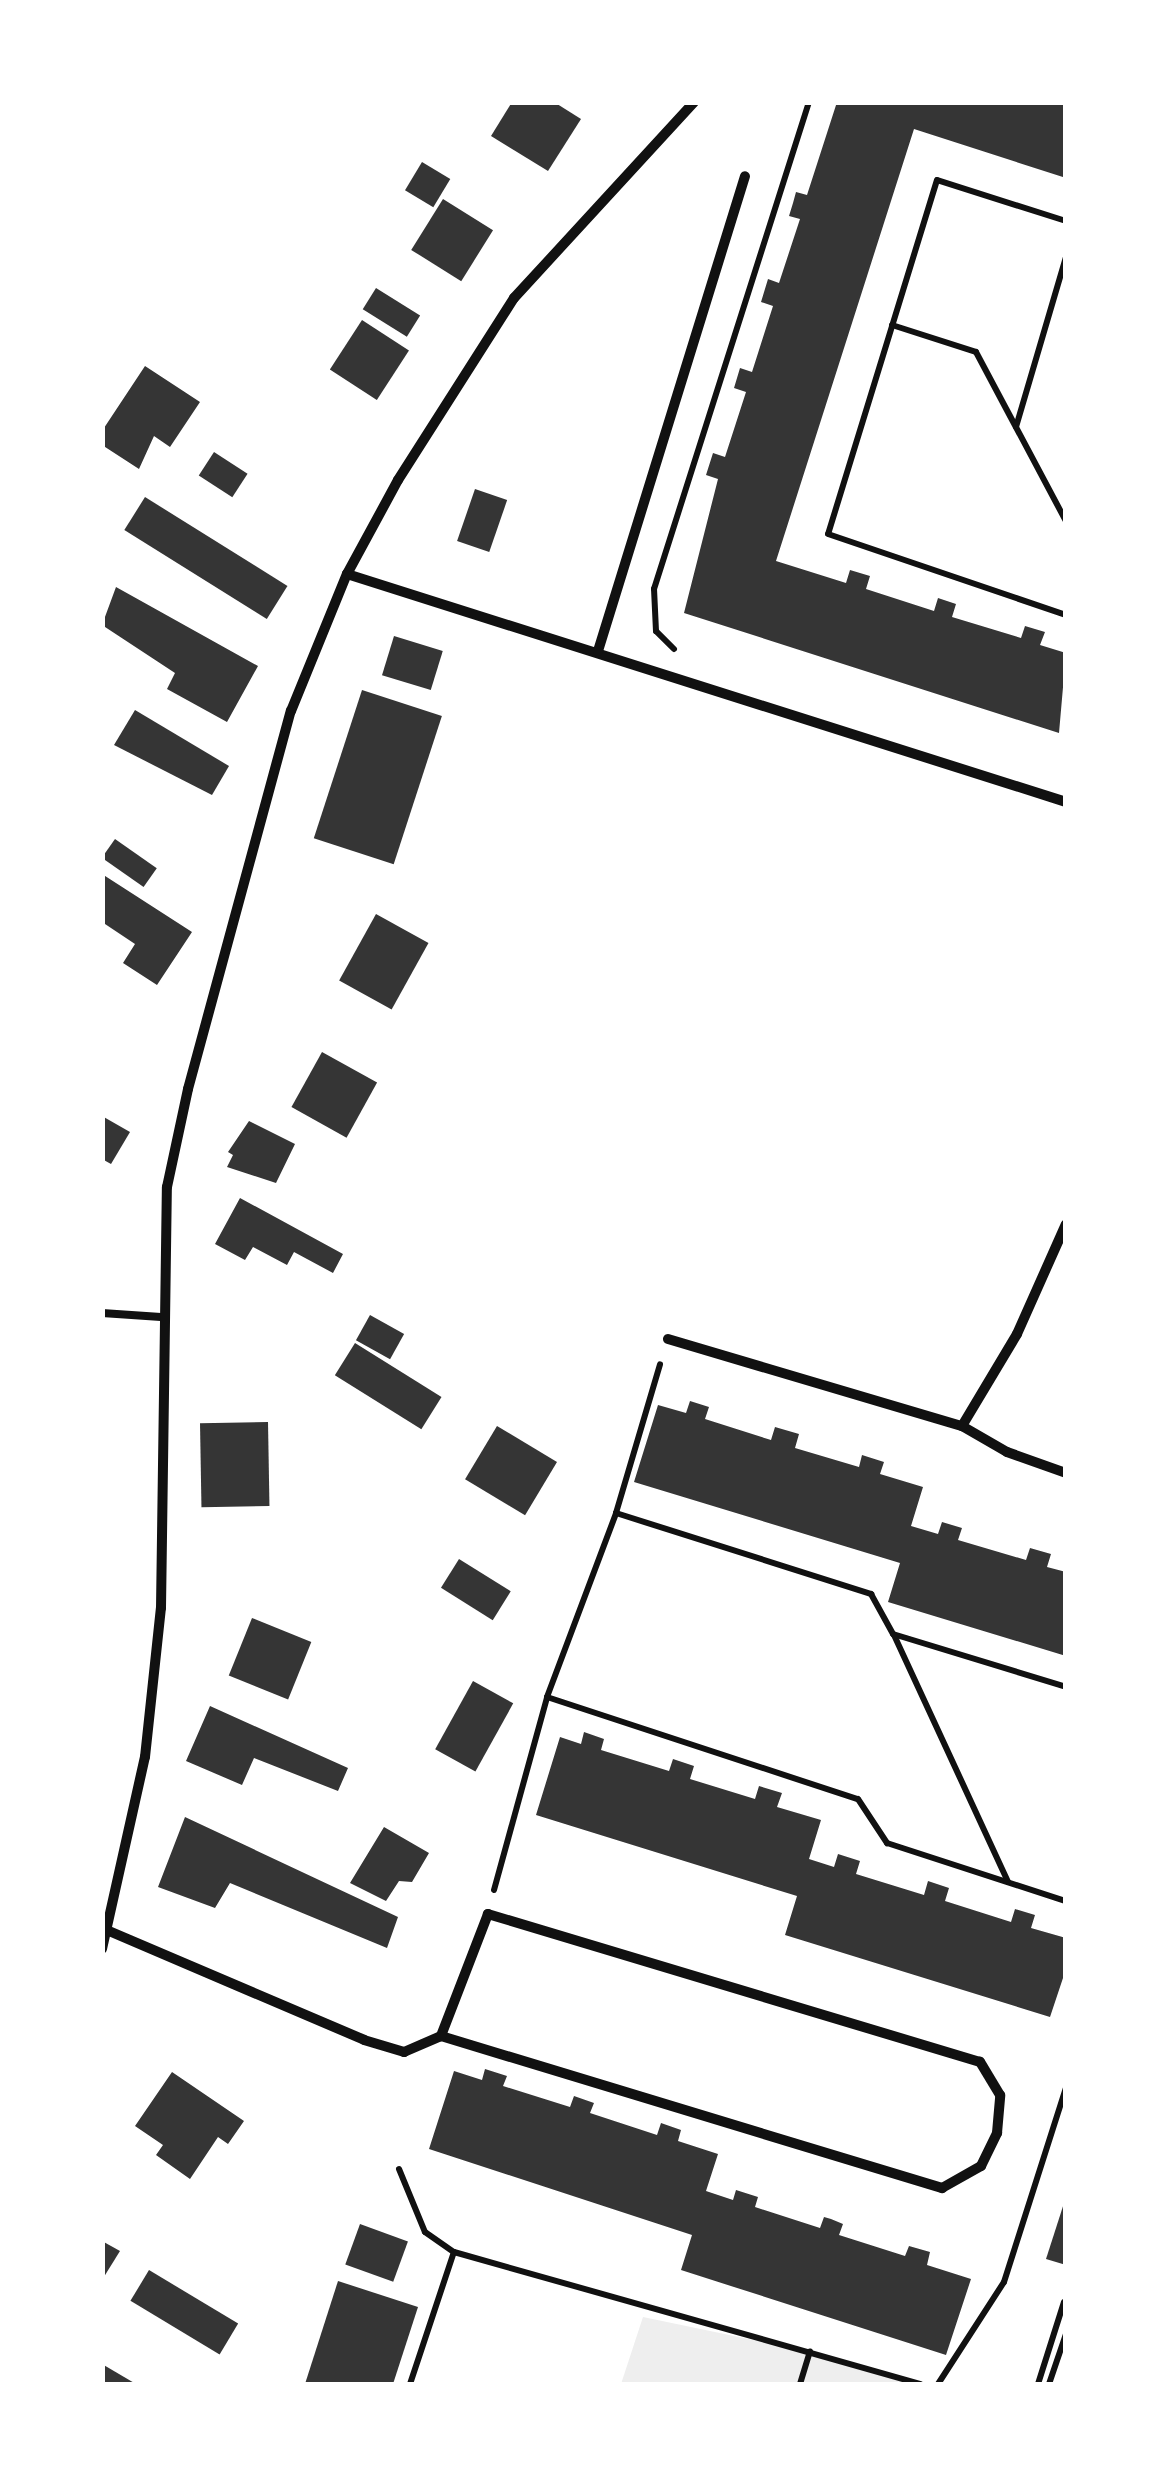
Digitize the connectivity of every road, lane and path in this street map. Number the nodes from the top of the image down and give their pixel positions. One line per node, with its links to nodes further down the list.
1 (694, 102): 9 (street)
2 (809, 102): 12 (path)
3 (745, 176): 11 (street)
4 (1066, 221): 6 (path)
5 (1066, 257): 7 (path)
6 (892, 326): 7 (path); 10 (path)
7 (1016, 427): 8 (path)
8 (1066, 521)
9 (347, 574): 11 (street); 16 (street)
10 (1066, 615)
11 (598, 651): 13 (street)
12 (677, 652)
13 (1066, 802)
14 (1066, 1224): 18 (street)
15 (102, 1313): 16 (lane)
16 (162, 1317): 27 (street)
17 (668, 1338): 18 (street); 20 (path)
18 (962, 1426): 19 (street)
19 (1066, 1473)
20 (616, 1513): 21 (path); 23 (path)
21 (893, 1634): 22 (path); 24 (path)
22 (1066, 1687)
23 (546, 1697): 24 (path); 26 (path)
24 (1008, 1882): 25 (path)
25 (1066, 1901)
26 (488, 1914): 29 (street); 29 (street)
27 (109, 1931): 28 (street); 29 (street)
28 (102, 1949)
29 (441, 2036)
30 (1066, 2088): 39 (path)
31 (399, 2169): 32 (path)
32 (454, 2252): 35 (path); 36 (path)
33 (1064, 2302): 40 (path)
34 (1066, 2334): 41 (path)
35 (810, 2352): 37 (path); 38 (path)
36 (410, 2384)
37 (800, 2384)
38 (921, 2384)
39 (938, 2384)
40 (1038, 2384)
41 (1049, 2384)

